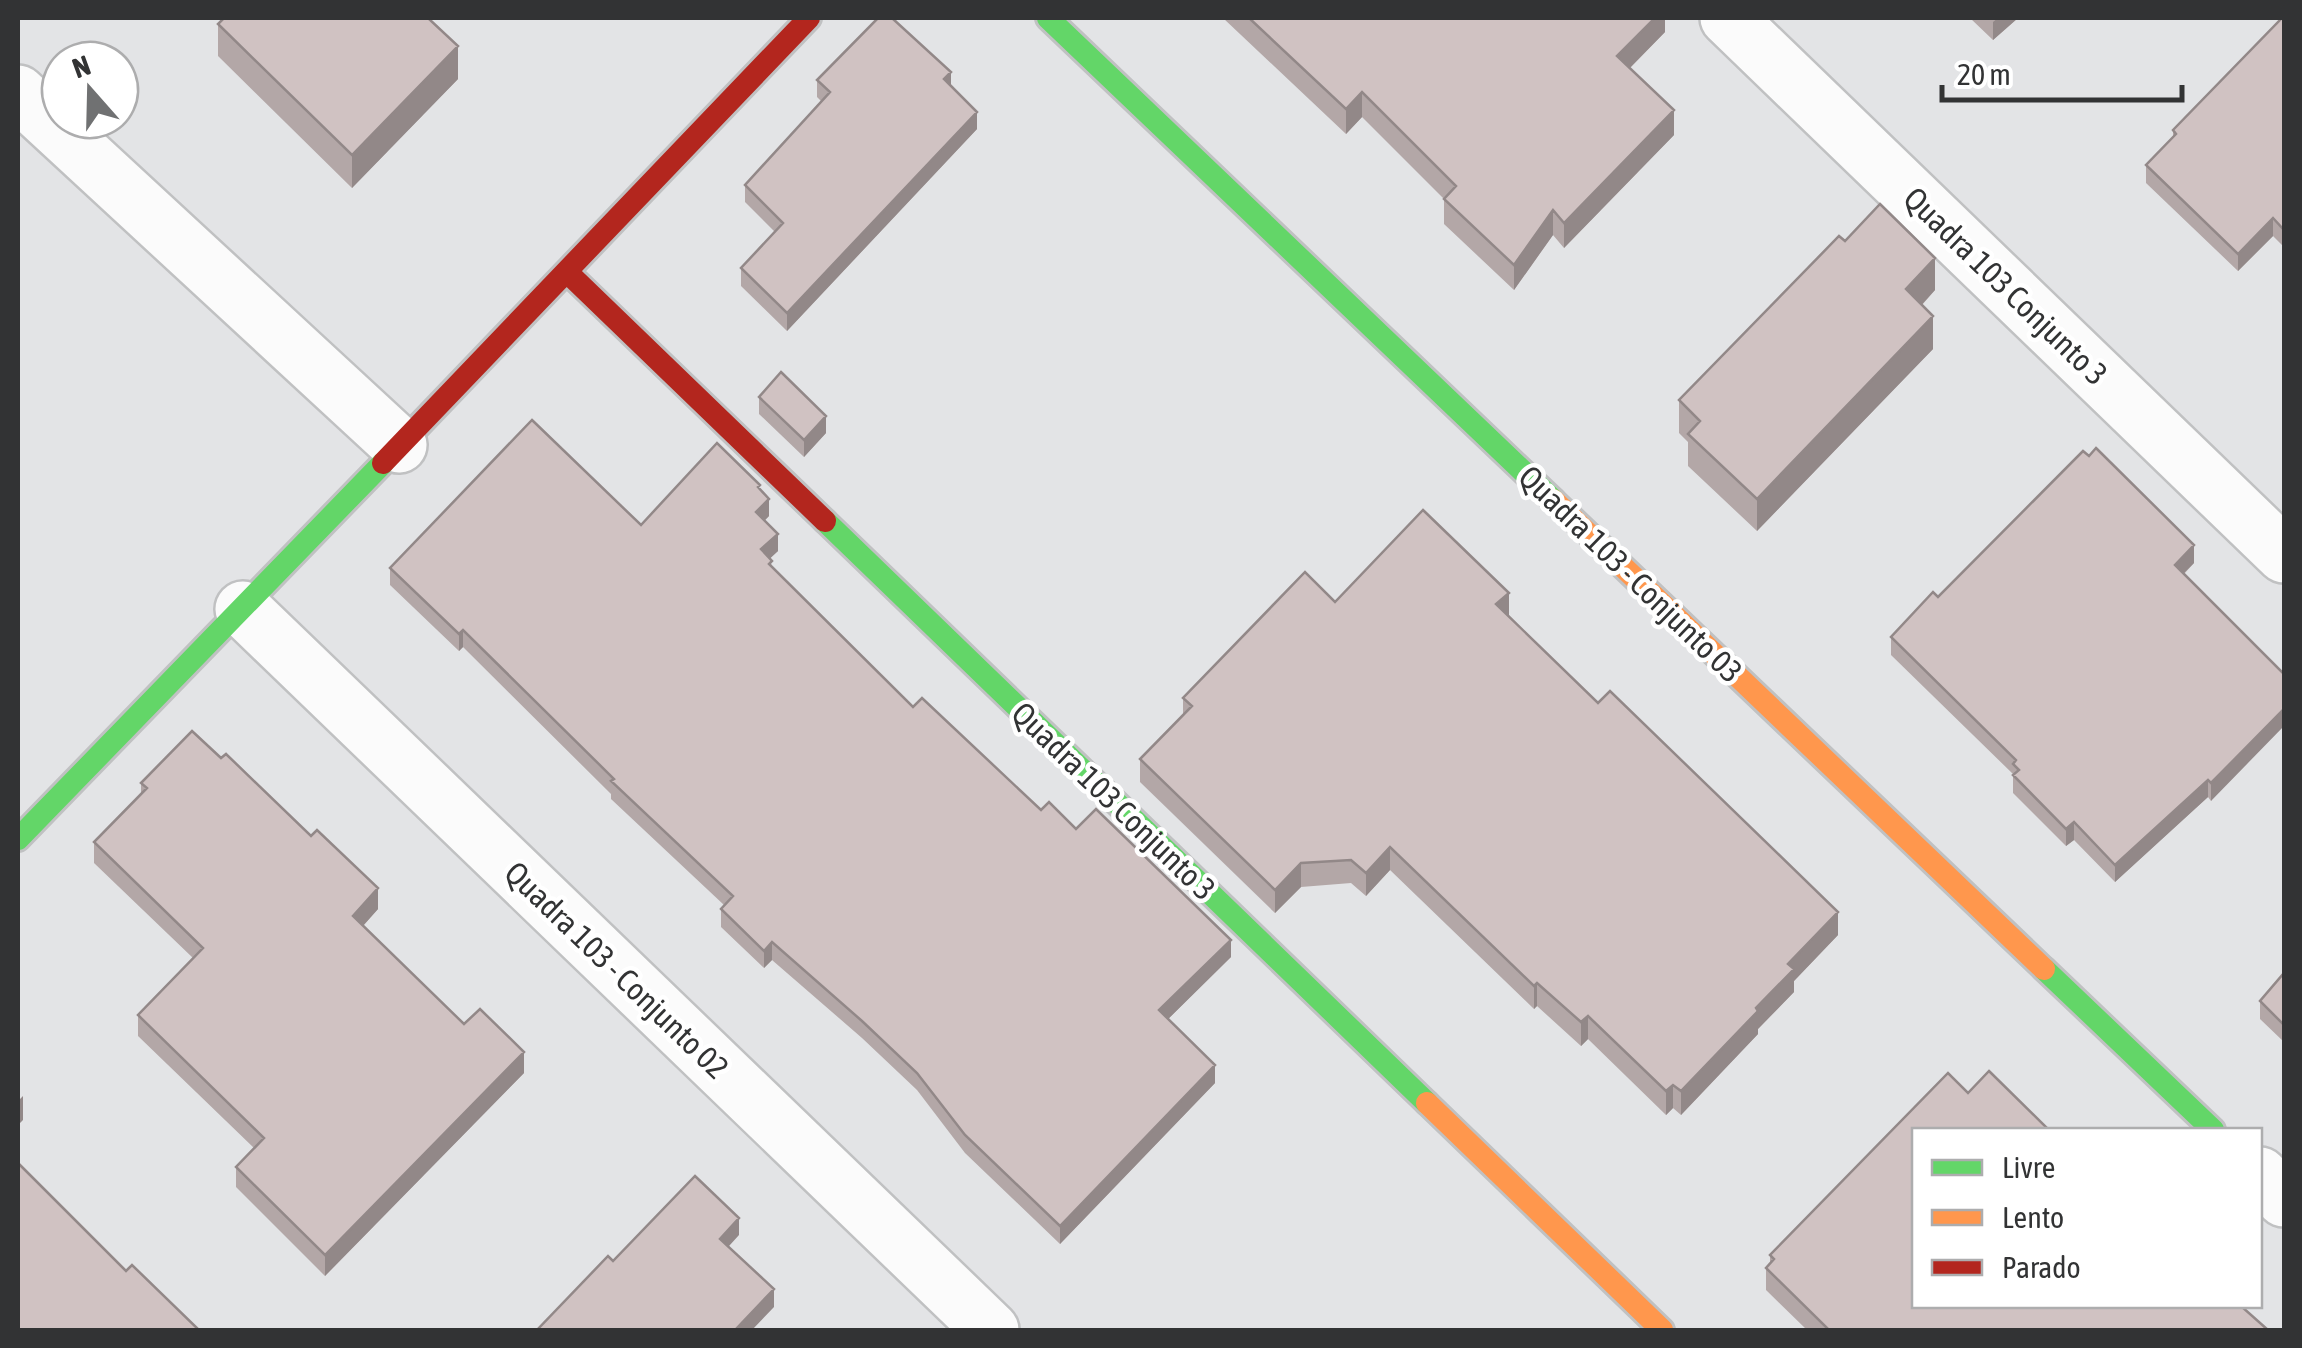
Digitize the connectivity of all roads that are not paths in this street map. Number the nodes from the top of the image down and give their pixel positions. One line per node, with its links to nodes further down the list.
1 (809, 18): 5 (street)
2 (1048, 18): 10 (street, Quadra 103 - Conjunto 03)
3 (1728, 18): 7 (street, Quadra 103 Conjunto 3)
4 (18, 93): 6 (street)
5 (567, 272): 6 (street); 14 (street, Quadra 103 Conjunto 3)
6 (399, 445): 8 (street)
7 (2284, 555)
8 (243, 609): 9 (street); 13 (street, Quadra 103 - Conjunto 02)
9 (18, 839)
10 (2211, 1128)
11 (2262, 1177): 12 (street)
12 (2284, 1199)
13 (991, 1330)
14 (1662, 1330)

